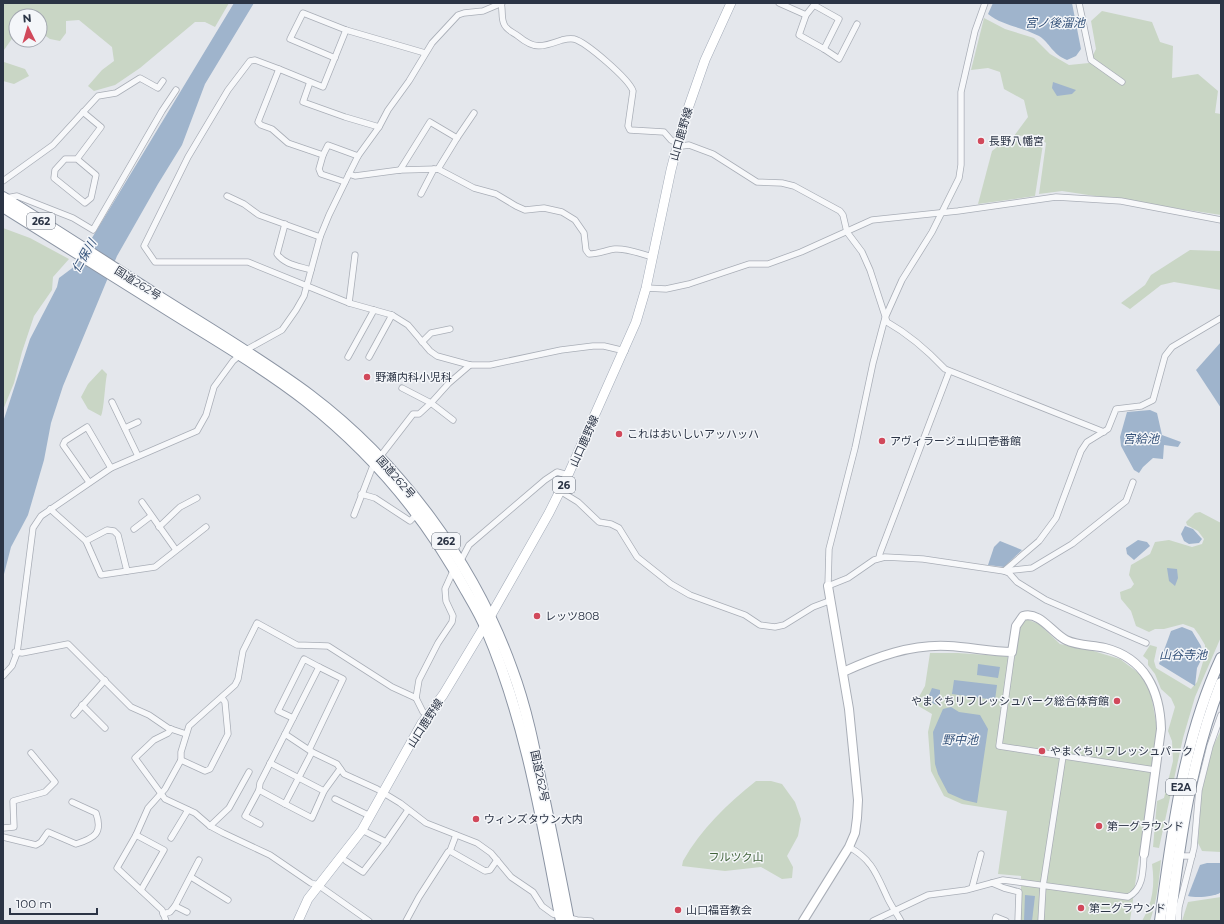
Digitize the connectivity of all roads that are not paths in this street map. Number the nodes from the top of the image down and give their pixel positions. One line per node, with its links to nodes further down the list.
1 (501, 3): 10 (street); 21 (street)
2 (731, 3): 21 (main road, 山口鹿野線 / 26)
3 (779, 3): 6 (street)
4 (985, 3): 33 (street)
5 (1080, 3): 15 (street)
6 (806, 15): 9 (street); 9 (street)
7 (857, 24): 9 (street)
8 (346, 30): 10 (street); 11 (street); 11 (street)
9 (824, 49)
10 (425, 53): 19 (street)
11 (335, 58): 14 (street)
12 (279, 69): 14 (street); 22 (street); 41 (street)
13 (163, 81): 17 (street)
14 (310, 82): 19 (street)
15 (1122, 82)
16 (176, 90): 32 (street)
17 (83, 112): 24 (street); 28 (street)
18 (474, 113): 20 (street)
19 (379, 127): 23 (street)
20 (457, 138): 25 (street); 26 (street)
21 (677, 144): 36 (street); 39 (main road, 山口鹿野線 / 26)
22 (323, 155): 23 (street); 29 (street)
23 (358, 156): 27 (street)
24 (77, 159): 24 (street)
25 (436, 169): 26 (street); 30 (street); 39 (street)
26 (400, 170): 27 (street)
27 (349, 174): 29 (street)
28 (3, 181)
29 (345, 182): 37 (street)
30 (421, 194)
31 (227, 196): 35 (street)
32 (4, 200): 51 (highway, 国道262号 / 262)
33 (942, 212): 34 (street); 36 (street); 46 (street)
34 (1221, 220)
35 (285, 224): 37 (street); 40 (street)
36 (847, 232): 42 (street); 46 (street)
37 (320, 237): 40 (street)
38 (355, 255): 43 (street)
39 (653, 257): 42 (main road, 山口鹿野線 / 26)
40 (311, 270): 41 (street)
41 (307, 286): 43 (street); 51 (street)
42 (646, 288): 50 (main road, 山口鹿野線 / 26)
43 (349, 303): 44 (street)
44 (374, 310): 45 (street); 53 (street)
45 (392, 315): 49 (street); 52 (street)
46 (885, 318): 55 (street); 86 (street)
47 (1221, 318): 62 (street)
48 (450, 329): 49 (street)
49 (422, 342): 54 (street)
50 (625, 350): 54 (street); 66 (main road, 山口鹿野線 / 26)
51 (242, 353): 63 (street); 64 (highway, 国道262号 / 262)
52 (368, 357)
53 (348, 358)
54 (470, 365): 58 (street)
55 (949, 372): 62 (street); 82 (street)
56 (402, 388): 58 (street)
57 (112, 402): 61 (street)
58 (431, 403): 59 (street); 64 (street)
59 (453, 420)
60 (138, 422): 61 (street)
61 (125, 428): 63 (street)
62 (1104, 432): 85 (street)
63 (138, 456): 65 (street)
64 (377, 461): 70 (street); 74 (highway, 国道262号 / 262); 83 (highway, 国道262号 / 262)
65 (111, 468): 67 (street); 67 (street)
66 (568, 476): 69 (main road, 山口鹿野線 / 26); 83 (street)
67 (89, 482): 73 (street)
68 (1133, 482): 85 (street)
69 (560, 491): 87 (street); 88 (main road, 山口鹿野線 / 26)
70 (361, 494): 74 (street); 75 (street)
71 (197, 498): 77 (street)
72 (142, 502): 76 (street)
73 (50, 509): 80 (street); 90 (street)
74 (417, 514): 83 (highway, 国道262号 / 262)
75 (354, 515)
76 (151, 516): 77 (street); 79 (street)
77 (158, 527): 81 (street)
78 (206, 527): 81 (street)
79 (134, 529)
80 (86, 541): 84 (street); 84 (street)
81 (176, 550): 84 (street)
82 (879, 558): 85 (street); 86 (street)
83 (457, 566): 88 (highway, 国道262号 / 262); 99 (street)
84 (127, 571)
85 (1004, 571): 89 (street)
86 (828, 586): 87 (street)
87 (830, 601): 94 (street)
88 (488, 621): 102 (main road, 山口鹿野線 / 26); 157 (highway, 国道262号 / 262)
89 (1146, 643)
90 (16, 652): 95 (street); 96 (street)
91 (1012, 652): 94 (street); 111 (street); 115 (street)
92 (1221, 658): 170 (highway, E2A)
93 (319, 667): 104 (street); 104 (street); 109 (street)
94 (843, 672): 137 (street)
95 (3, 676)
96 (105, 680): 100 (street); 106 (street)
97 (1221, 683): 171 (highway, E2A)
98 (222, 698): 99 (street); 107 (street); 112 (street)
99 (416, 698): 102 (street)
100 (82, 705): 101 (street); 105 (street)
101 (74, 715)
102 (428, 715): 120 (main road, 山口鹿野線 / 26)
103 (1221, 715): 142 (street)
104 (293, 718): 108 (street)
105 (105, 728)
106 (171, 729): 107 (street); 121 (street)
107 (186, 734): 112 (street)
108 (285, 734): 109 (street); 113 (street)
109 (310, 751): 114 (street); 117 (street)
110 (31, 753): 130 (street)
111 (1062, 756): 115 (street); 149 (street)
112 (181, 760): 121 (street)
113 (270, 763): 117 (street); 118 (street)
114 (340, 769): 119 (street); 120 (street)
115 (1155, 770): 140 (street)
116 (249, 772): 129 (street)
117 (299, 778): 119 (street); 124 (street)
118 (259, 790): 124 (street); 128 (street)
119 (324, 791): 124 (street)
120 (383, 793): 126 (street); 127 (main road, 山口鹿野線 / 26)
121 (161, 795): 125 (street); 132 (street)
122 (336, 799): 127 (street)
123 (72, 802): 134 (street)
124 (285, 804)
125 (188, 810): 129 (street); 135 (street)
126 (408, 810): 133 (street); 136 (street)
127 (370, 816): 131 (main road, 山口鹿野線 / 26)
128 (260, 824)
129 (210, 826): 148 (street)
130 (3, 828)
131 (362, 830): 136 (street); 148 (main road, 山口鹿野線 / 26)
132 (136, 835): 151 (street); 151 (street)
133 (456, 835): 138 (street); 144 (street)
134 (3, 837)
135 (171, 838)
136 (386, 842): 145 (street)
137 (849, 847): 154 (street); 163 (street)
138 (450, 851): 144 (street); 161 (street)
139 (981, 854): 150 (street)
140 (1144, 854): 149 (street)
141 (1184, 856): 142 (street)
142 (1192, 856): 172 (street)
143 (199, 860): 146 (street)
144 (497, 860): 157 (street)
145 (346, 861)
146 (191, 877): 152 (street); 153 (street)
147 (991, 883): 149 (street); 150 (street); 168 (street)
148 (318, 884): 159 (main road, 山口鹿野線 / 26); 160 (street)
149 (1043, 886): 169 (street)
150 (972, 888): 154 (street)
151 (141, 890): 156 (street)
152 (228, 900)
153 (175, 906): 155 (street); 156 (street)
154 (894, 910): 164 (street); 165 (street)
155 (187, 912)
156 (163, 914): 158 (street)
157 (565, 919): 162 (street)
158 (166, 921)
159 (298, 921)
160 (370, 921)
161 (406, 921)
162 (591, 921)
163 (803, 921)
164 (873, 921)
165 (902, 921)
166 (995, 921): 167 (street)
167 (1006, 921)
168 (1018, 921)
169 (1040, 921)
170 (1160, 921)
171 (1170, 921)
172 (1178, 921)

